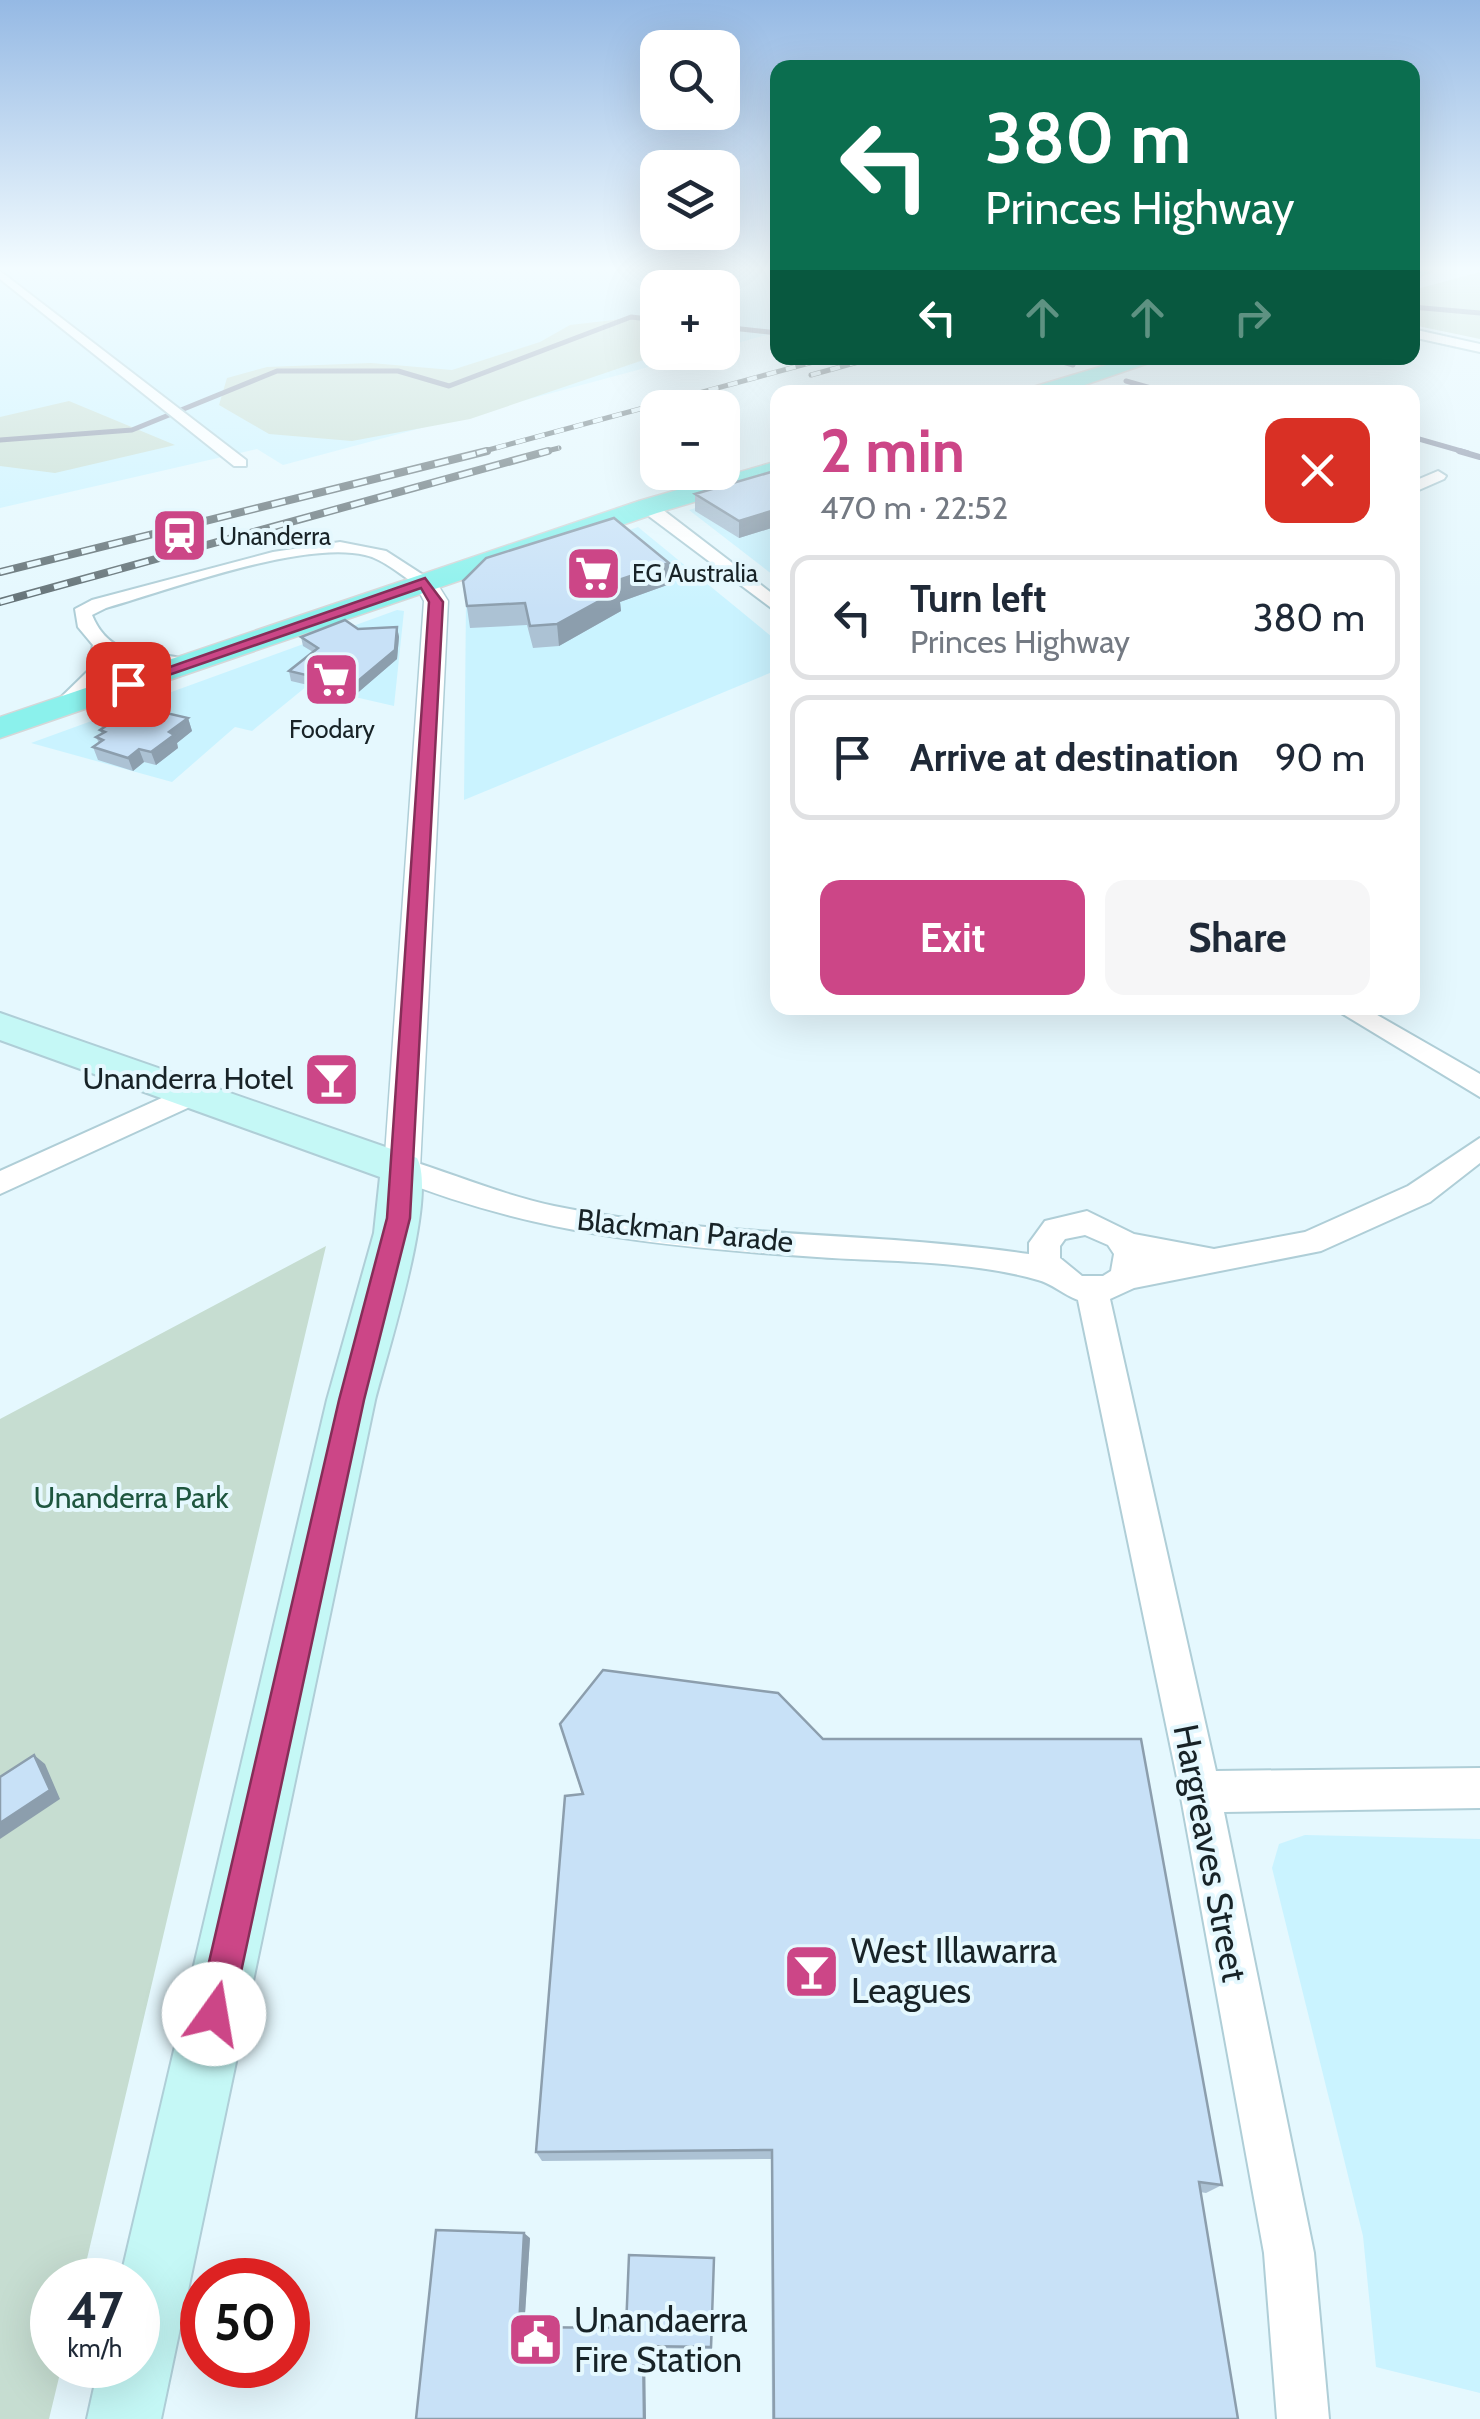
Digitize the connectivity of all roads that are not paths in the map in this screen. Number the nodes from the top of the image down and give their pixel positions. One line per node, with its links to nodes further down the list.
1 (142, 384): 2 (street)
2 (240, 464)
3 (770, 471): 6 (main road)
4 (1438, 476): 5 (street)
5 (1420, 484)
6 (648, 507): 7 (main road); 8 (street)
7 (425, 582): 9 (street); 10 (main road); 18 (street)
8 (770, 601)
9 (103, 642): 10 (street); 11 (street)
10 (184, 665): 11 (main road)
11 (60, 707): 12 (main road)
12 (0, 728)
13 (1358, 1015): 15 (street)
14 (0, 1026): 16 (main road)
15 (1480, 1087)
16 (194, 1093): 18 (main road); 19 (street)
17 (1480, 1148): 22 (street)
18 (402, 1169): 21 (street, Blackman Parade); 26 (main road)
19 (0, 1183)
20 (1126, 1245): 21 (street); 22 (street); 23 (street)
21 (1047, 1256): 23 (street)
22 (1225, 1258): 23 (street)
23 (1109, 1284): 25 (street, Hargreaves Street)
24 (1480, 1788): 25 (street)
25 (1200, 1792): 29 (street, Hargreaves Street)
26 (160, 2259)
27 (131, 2388): 28 (main road)
28 (124, 2419)
29 (1303, 2419)

